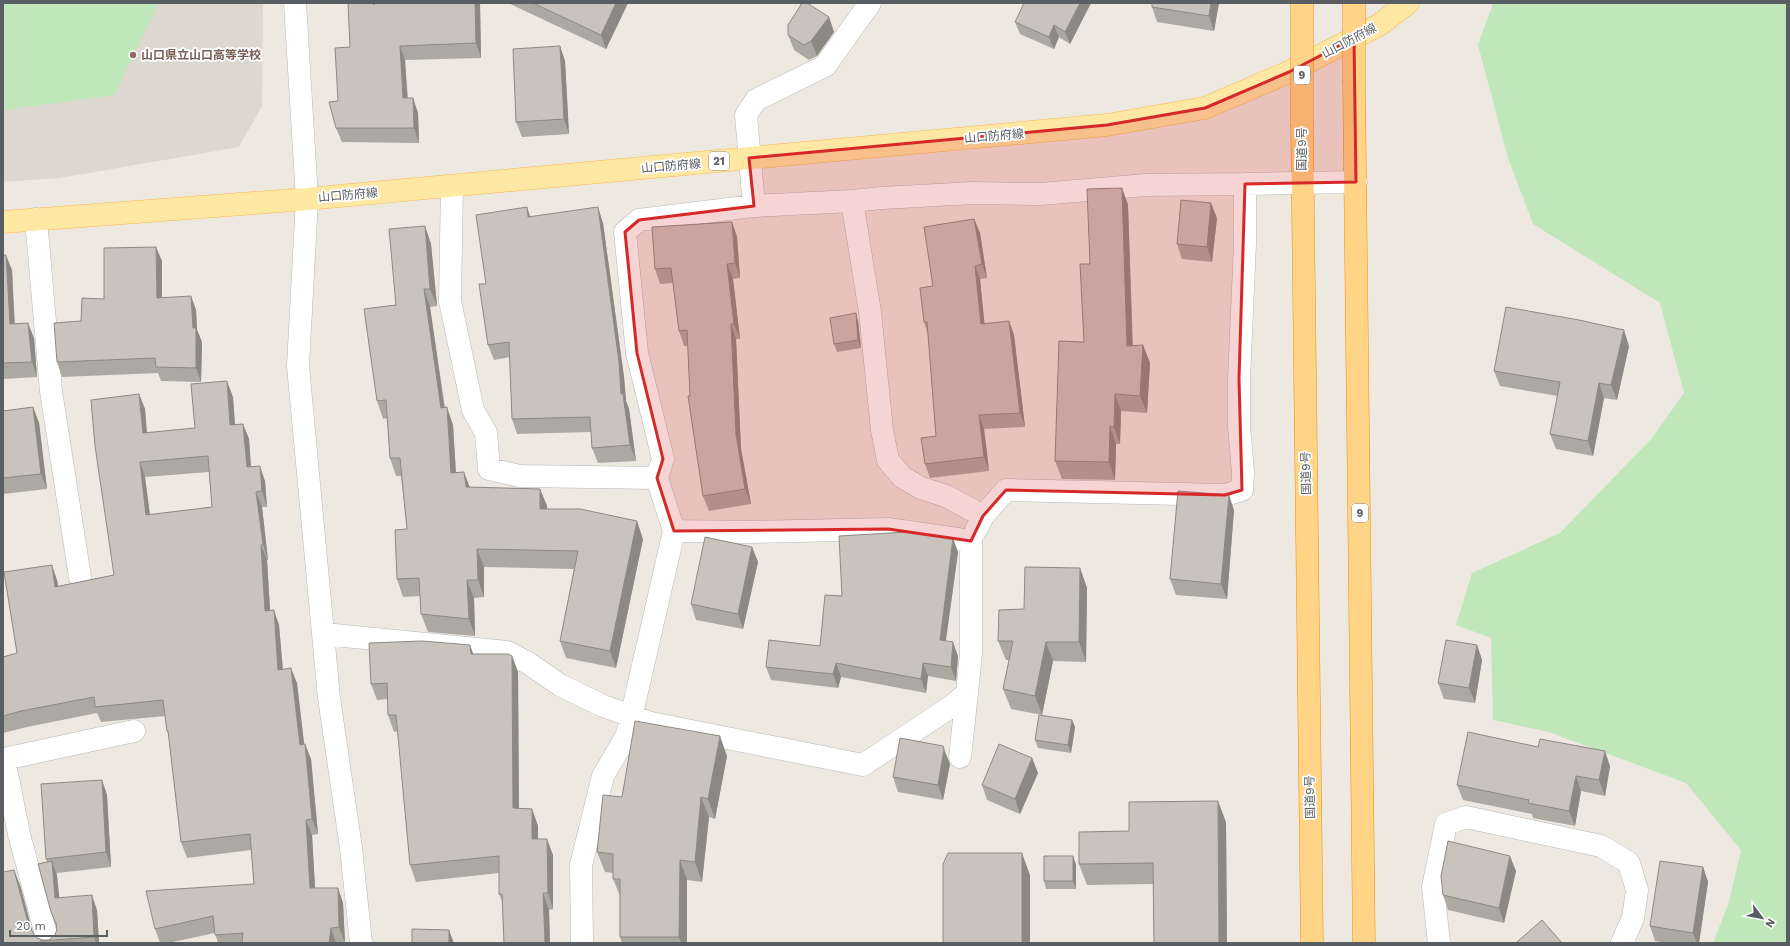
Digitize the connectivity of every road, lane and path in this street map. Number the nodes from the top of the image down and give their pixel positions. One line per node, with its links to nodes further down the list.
1 (295, 3): 11 (street)
2 (870, 3): 6 (street)
3 (1354, 3): 8 (highway, 9, bridge)
4 (1408, 3): 6 (main road, 山口防府線 / 21)
5 (1302, 13): 7 (highway, 国道9号 / 9, bridge)
6 (749, 158): 10 (main road, 山口防府線 / 21); 13 (street)
7 (1303, 182): 8 (street); 9 (street); 30 (highway, 国道9号 / 9)
8 (1356, 182): 31 (highway, 9)
9 (1246, 184): 12 (street); 17 (street)
10 (452, 186): 11 (main road, 山口防府線 / 21); 16 (street)
11 (307, 199): 14 (main road, 山口防府線 / 21); 21 (street)
12 (852, 201): 13 (street); 17 (street)
13 (754, 206): 16 (street)
14 (36, 219): 15 (main road, 山口防府線 / 21); 20 (street)
15 (3, 222)
16 (657, 478): 18 (street)
17 (982, 516): 19 (street)
18 (674, 531): 19 (street); 23 (street)
19 (971, 541): 22 (street)
20 (80, 577)
21 (324, 634): 23 (street); 28 (street)
22 (967, 693): 23 (street); 25 (street)
23 (632, 716): 29 (street)
24 (134, 731): 26 (street)
25 (960, 757)
26 (11, 836): 27 (street)
27 (50, 943)
28 (361, 943)
29 (582, 943)
30 (1312, 943)
31 (1364, 943)
32 (1438, 943): 33 (street)
33 (1622, 943)

